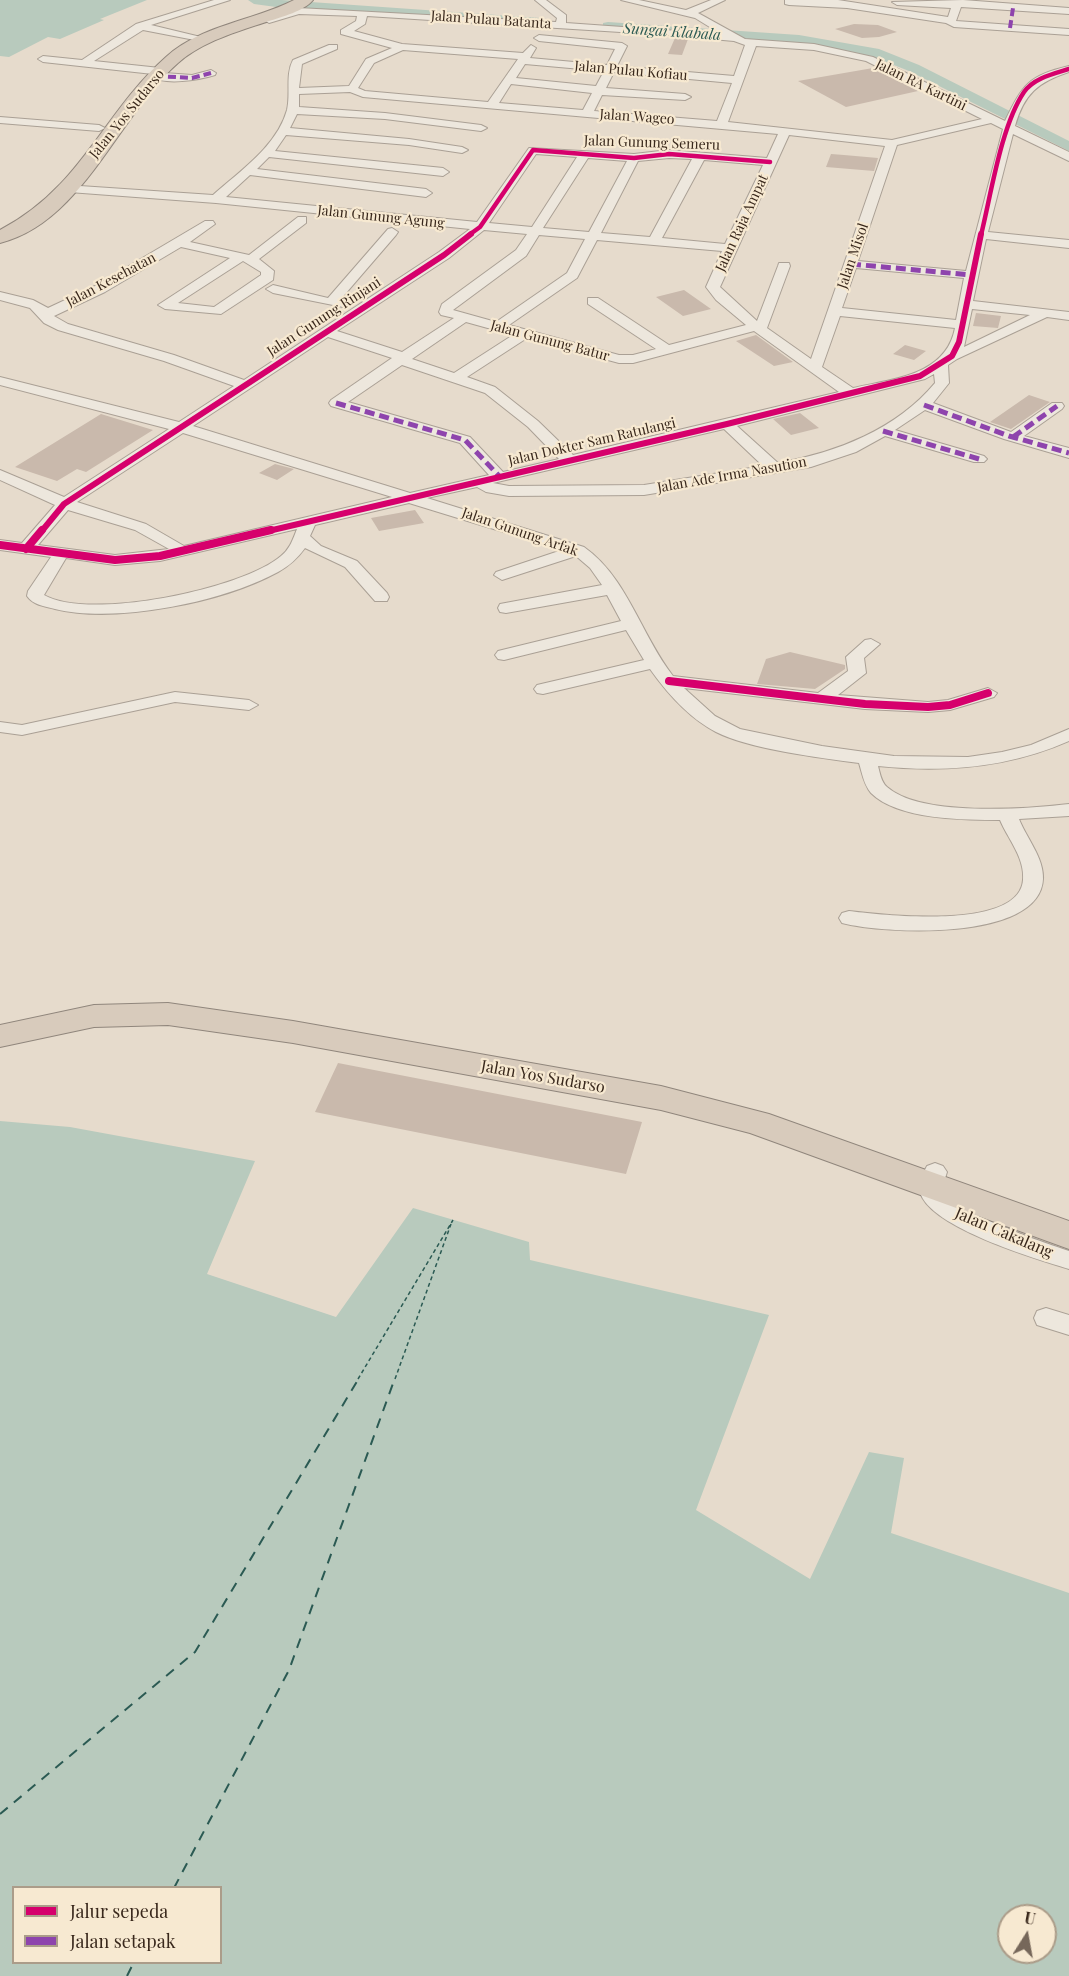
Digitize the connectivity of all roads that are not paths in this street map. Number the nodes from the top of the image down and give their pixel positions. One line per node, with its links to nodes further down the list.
1 (225, 0): 19 (street)
2 (540, 0): 18 (street)
3 (626, 0): 13 (street, Jalan RA Kartini)
4 (720, 0): 13 (street)
5 (789, 2): 6 (street)
6 (833, 2): 15 (street)
7 (897, 2): 9 (street)
8 (294, 3): 17 (highway, Jalan Yos Sudarso); 23 (highway, Jalan Yos Sudarso)
9 (958, 3): 10 (street); 15 (street)
10 (1013, 8): 11 (street); 20 (street)
11 (1069, 11)
12 (363, 13): 14 (street, Jalan Pulau Batanta); 17 (street, Jalan Pulau Batanta); 28 (street, Jalan Pulau Kofiau)
13 (689, 13): 22 (street, Jalan RA Kartini)
14 (466, 18): 18 (street, Jalan Pulau Batanta); 24 (street)
15 (952, 20): 20 (street)
16 (125, 21): 19 (street)
17 (251, 23): 23 (highway, Jalan Yos Sudarso)
18 (558, 24): 22 (street, Jalan Pulau Batanta); 24 (street)
19 (141, 26): 23 (street); 31 (street)
20 (1010, 28): 21 (street)
21 (1069, 32)
22 (728, 35): 26 (street, Jalan RA Kartini)
23 (195, 39): 34 (highway, Jalan Yos Sudarso)
24 (538, 39): 25 (street); 29 (street); 33 (street)
25 (471, 40)
26 (751, 44): 37 (street); 48 (street, Jalan RA Kartini)
27 (333, 46): 41 (street)
28 (402, 47): 29 (street, Jalan Pulau Kofiau); 39 (street)
29 (525, 58): 33 (street, Jalan Pulau Kofiau); 38 (street)
30 (43, 59): 31 (street)
31 (84, 63): 34 (street)
32 (1066, 68): 49 (street)
33 (609, 69): 36 (street, Jalan Pulau Kofiau); 40 (street)
34 (154, 72): 35 (street); 51 (highway, Jalan Yos Sudarso); 65 (highway, Jalan Yos Sudarso)
35 (211, 73)
36 (692, 77): 37 (street, Jalan Pulau Kofiau); 42 (street)
37 (738, 80): 50 (street)
38 (510, 81): 40 (street); 43 (street)
39 (352, 89): 41 (street, Jalan Wageo); 43 (street, Jalan Wageo)
40 (597, 90): 42 (street); 45 (street)
41 (296, 91): 44 (street)
42 (685, 97): 47 (street)
43 (496, 107): 45 (street, Jalan Wageo); 52 (street)
44 (293, 110): 52 (street); 53 (street)
45 (587, 114): 47 (street, Jalan Wageo)
46 (0, 120): 51 (street)
47 (676, 120): 50 (street, Jalan Wageo)
48 (990, 120): 49 (street, Jalan RA Kartini); 55 (street, Jalan Wageo)
49 (1010, 122): 58 (street, Jalan RA Kartini); 75 (street)
50 (722, 124): 54 (street, Jalan Wageo)
51 (99, 128): 71 (highway, Jalan Yos Sudarso)
52 (481, 128): 56 (street)
53 (282, 131): 56 (street); 57 (street)
54 (785, 132): 55 (street, Jalan Wageo); 62 (street, Jalan Raja Ampat)
55 (892, 143): 81 (street, Jalan Misol)
56 (462, 150): 64 (street)
57 (265, 153): 63 (street); 64 (street)
58 (1066, 153)
59 (584, 155): 61 (street, Jalan Gunung Semeru); 70 (street, Jalan Gunung Semeru); 72 (street)
60 (700, 156): 61 (street, Jalan Gunung Semeru); 62 (street, Jalan Gunung Semeru); 76 (street)
61 (634, 158): 74 (street)
62 (770, 162): 79 (street, Jalan Raja Ampat)
63 (246, 171): 66 (street); 67 (street)
64 (443, 172): 67 (street)
65 (69, 188): 66 (street, Jalan Gunung Agung); 71 (highway, Jalan Yos Sudarso)
66 (216, 199): 67 (street, Jalan Gunung Agung)
67 (414, 206): 70 (street, Jalan Gunung Agung)
68 (302, 220): 80 (street)
69 (209, 224): 77 (street, Jalan Kesehatan)
70 (480, 227): 72 (street, Jalan Gunung Agung); 89 (street, Jalan Gunung Rinjani)
71 (9, 228)
72 (534, 231): 74 (street, Jalan Gunung Agung); 94 (street, Jalan Gunung Batur)
73 (392, 232): 87 (street)
74 (590, 236): 76 (street, Jalan Gunung Agung); 95 (street)
75 (981, 236): 78 (street); 83 (street)
76 (654, 241): 79 (street, Jalan Gunung Agung)
77 (177, 244): 80 (street); 91 (street, Jalan Kesehatan)
78 (1069, 244)
79 (730, 248): 97 (street, Jalan Raja Ampat)
80 (246, 258): 80 (street)
81 (851, 264): 83 (street); 90 (street, Jalan Misol)
82 (784, 266): 97 (street)
83 (971, 275): 88 (street)
84 (273, 289): 87 (street)
85 (0, 296): 91 (street)
86 (593, 301): 100 (street)
87 (331, 302): 89 (street)
88 (966, 304): 92 (street); 96 (street)
89 (359, 310): 98 (street, Jalan Gunung Rinjani)
90 (834, 311): 96 (street); 103 (street, Jalan Misol)
91 (47, 314): 106 (street)
92 (1043, 314): 93 (street); 102 (street, Jalan Dokter Sam Ratulangi)
93 (1069, 316)
94 (463, 318): 95 (street, Jalan Gunung Batur); 101 (street)
95 (499, 326): 99 (street, Jalan Gunung Batur)
96 (961, 326): 102 (street)
97 (759, 327): 100 (street, Jalan Gunung Batur); 103 (street, Jalan Raja Ampat)
98 (327, 332): 101 (street); 106 (street, Jalan Gunung Rinjani)
99 (525, 333): 100 (street, Jalan Gunung Batur); 104 (street)
100 (666, 349)
101 (401, 358): 104 (street); 119 (street)
102 (947, 360): 107 (street, Jalan Dokter Sam Ratulangi); 108 (street, Jalan Ade Irma Nasution)
103 (815, 368): 107 (street, Jalan Raja Ampat)
104 (458, 377): 116 (street)
105 (0, 381): 111 (street, Jalan Gunung Arfak)
106 (245, 385): 111 (street, Jalan Gunung Rinjani)
107 (850, 393): 110 (street, Jalan Dokter Sam Ratulangi)
108 (924, 405): 112 (street, Jalan Ade Irma Nasution); 113 (street)
109 (1057, 406): 113 (street)
110 (727, 424): 116 (street, Jalan Dokter Sam Ratulangi); 117 (street)
111 (180, 427): 121 (street, Jalan Gunung Arfak); 122 (street, Jalan Gunung Rinjani)
112 (883, 431): 115 (street); 117 (street, Jalan Ade Irma Nasution)
113 (1012, 437): 114 (street)
114 (1069, 453)
115 (979, 459)
116 (570, 461): 119 (street, Jalan Dokter Sam Ratulangi)
117 (774, 468): 120 (street, Jalan Ade Irma Nasution)
118 (0, 475): 122 (street)
119 (500, 477): 120 (street, Jalan Dokter Sam Ratulangi)
120 (481, 482): 121 (street, Jalan Dokter Sam Ratulangi)
121 (413, 498): 123 (street, Jalan Dokter Sam Ratulangi); 126 (street, Jalan Gunung Arfak)
122 (64, 504): 125 (street, Jalan Gunung Rinjani); 127 (street)
123 (305, 529): 127 (street, Jalan Dokter Sam Ratulangi); 128 (street); 131 (street)
124 (0, 545): 125 (street, Jalan Dokter Sam Ratulangi)
125 (26, 549): 128 (street, Jalan Dokter Sam Ratulangi)
126 (578, 550): 129 (street); 130 (street, Jalan Gunung Arfak)
127 (182, 552): 128 (street, Jalan Dokter Sam Ratulangi)
128 (61, 554)
129 (501, 575)
130 (613, 590): 132 (street); 133 (street, Jalan Gunung Arfak)
131 (381, 597)
132 (506, 609)
133 (631, 624): 135 (street); 136 (street, Jalan Gunung Arfak)
134 (872, 644): 140 (street)
135 (504, 655)
136 (654, 663): 137 (street, Jalan Gunung Arfak); 139 (street)
137 (669, 681): 140 (street); 144 (street, Jalan Gunung Arfak)
138 (984, 687): 140 (street)
139 (543, 689)
140 (822, 699)
141 (249, 705): 142 (street)
142 (0, 727)
143 (1069, 734): 144 (street, Jalan Gunung Arfak)
144 (867, 759): 146 (street)
145 (1069, 810): 146 (street)
146 (1008, 814): 147 (street)
147 (849, 918)
148 (123, 1007): 149 (highway, Jalan Yos Sudarso); 150 (highway, Jalan Yos Sudarso); 151 (highway, Jalan Yos Sudarso)
149 (0, 1021)
150 (0, 1036)
151 (933, 1178): 152 (highway, Jalan Yos Sudarso); 153 (highway, Jalan Yos Sudarso); 154 (street, Jalan Cakalang)
152 (1069, 1220)
153 (1069, 1235)
154 (1069, 1260)

